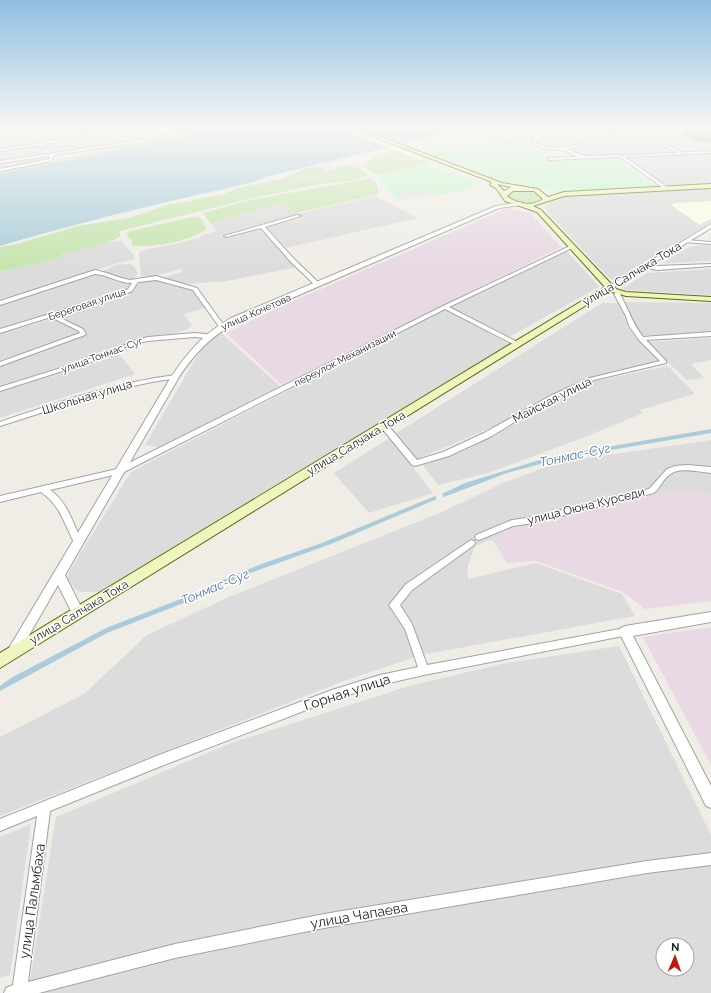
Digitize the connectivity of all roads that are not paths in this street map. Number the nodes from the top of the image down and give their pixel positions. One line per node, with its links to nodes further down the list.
1 (467, 174): 8 (main road)
2 (474, 174): 5 (main road)
3 (646, 174): 6 (street)
4 (711, 186): 6 (main road)
5 (530, 189): 7 (main road); 8 (main road); 9 (main road)
6 (666, 189): 7 (main road)
7 (564, 194): 9 (main road)
8 (505, 196): 10 (main road); 11 (street)
9 (544, 201): 10 (main road); 12 (main road)
10 (521, 204): 11 (street, улица Кочетова); 12 (main road)
11 (498, 207): 23 (street, улица Кочетова)
12 (539, 211): 19 (main road)
13 (299, 216): 14 (street)
14 (262, 226): 16 (street); 23 (street)
15 (711, 226): 17 (street, улица Салчака Тока)
16 (226, 236)
17 (686, 241): 18 (street); 21 (street, улица Салчака Тока)
18 (711, 243)
19 (572, 247): 24 (main road); 27 (street, переулок Механизации)
20 (711, 265): 21 (street)
21 (645, 266): 24 (street, улица Салчака Тока)
22 (136, 280): 26 (street); 28 (street, Береговая улица); 29 (street, Береговая улица)
23 (318, 285): 29 (street, улица Кочетова)
24 (614, 290): 25 (main road); 33 (street); 34 (main road, улица Салчака Тока)
25 (711, 298)
26 (0, 303)
27 (445, 307): 34 (street); 41 (street, переулок Механизации)
28 (53, 316): 30 (street, Береговая улица); 35 (street)
29 (222, 326): 32 (street, улица Кочетова)
30 (0, 331)
31 (711, 334): 33 (street)
32 (206, 336): 36 (street, улица Кочетова); 37 (street, улица Тонмас-Суг)
33 (641, 339): 39 (street, Майская улица)
34 (517, 344): 39 (main road, улица Салчака Тока)
35 (0, 364)
36 (175, 377): 38 (street, Школьная улица); 41 (street, улица Кочетова)
37 (0, 389)
38 (0, 424)
39 (384, 426): 48 (main road, улица Салчака Тока)
40 (711, 470): 44 (street, улица Оюна Курседи)
41 (119, 471): 42 (street, переулок Механизации); 45 (street, улица Кочетова)
42 (42, 489): 43 (street, переулок Механизации); 45 (street)
43 (0, 499)
44 (479, 537)
45 (78, 542): 47 (street, улица Кочетова)
46 (471, 543): 53 (street)
47 (59, 575): 48 (street); 51 (street, улица Кочетова)
48 (78, 613): 51 (main road, улица Салчака Тока)
49 (711, 617): 50 (street, Горная улица)
50 (625, 632): 53 (street, Горная улица); 54 (street)
51 (12, 653): 52 (main road, улица Салчака Тока)
52 (0, 660)
53 (424, 670): 55 (street, Горная улица)
54 (711, 801)
55 (44, 808): 56 (street, Горная улица); 58 (street, улица Пальмбаха)
56 (0, 825)
57 (711, 859): 58 (street, улица Чапаева)
58 (17, 992)

